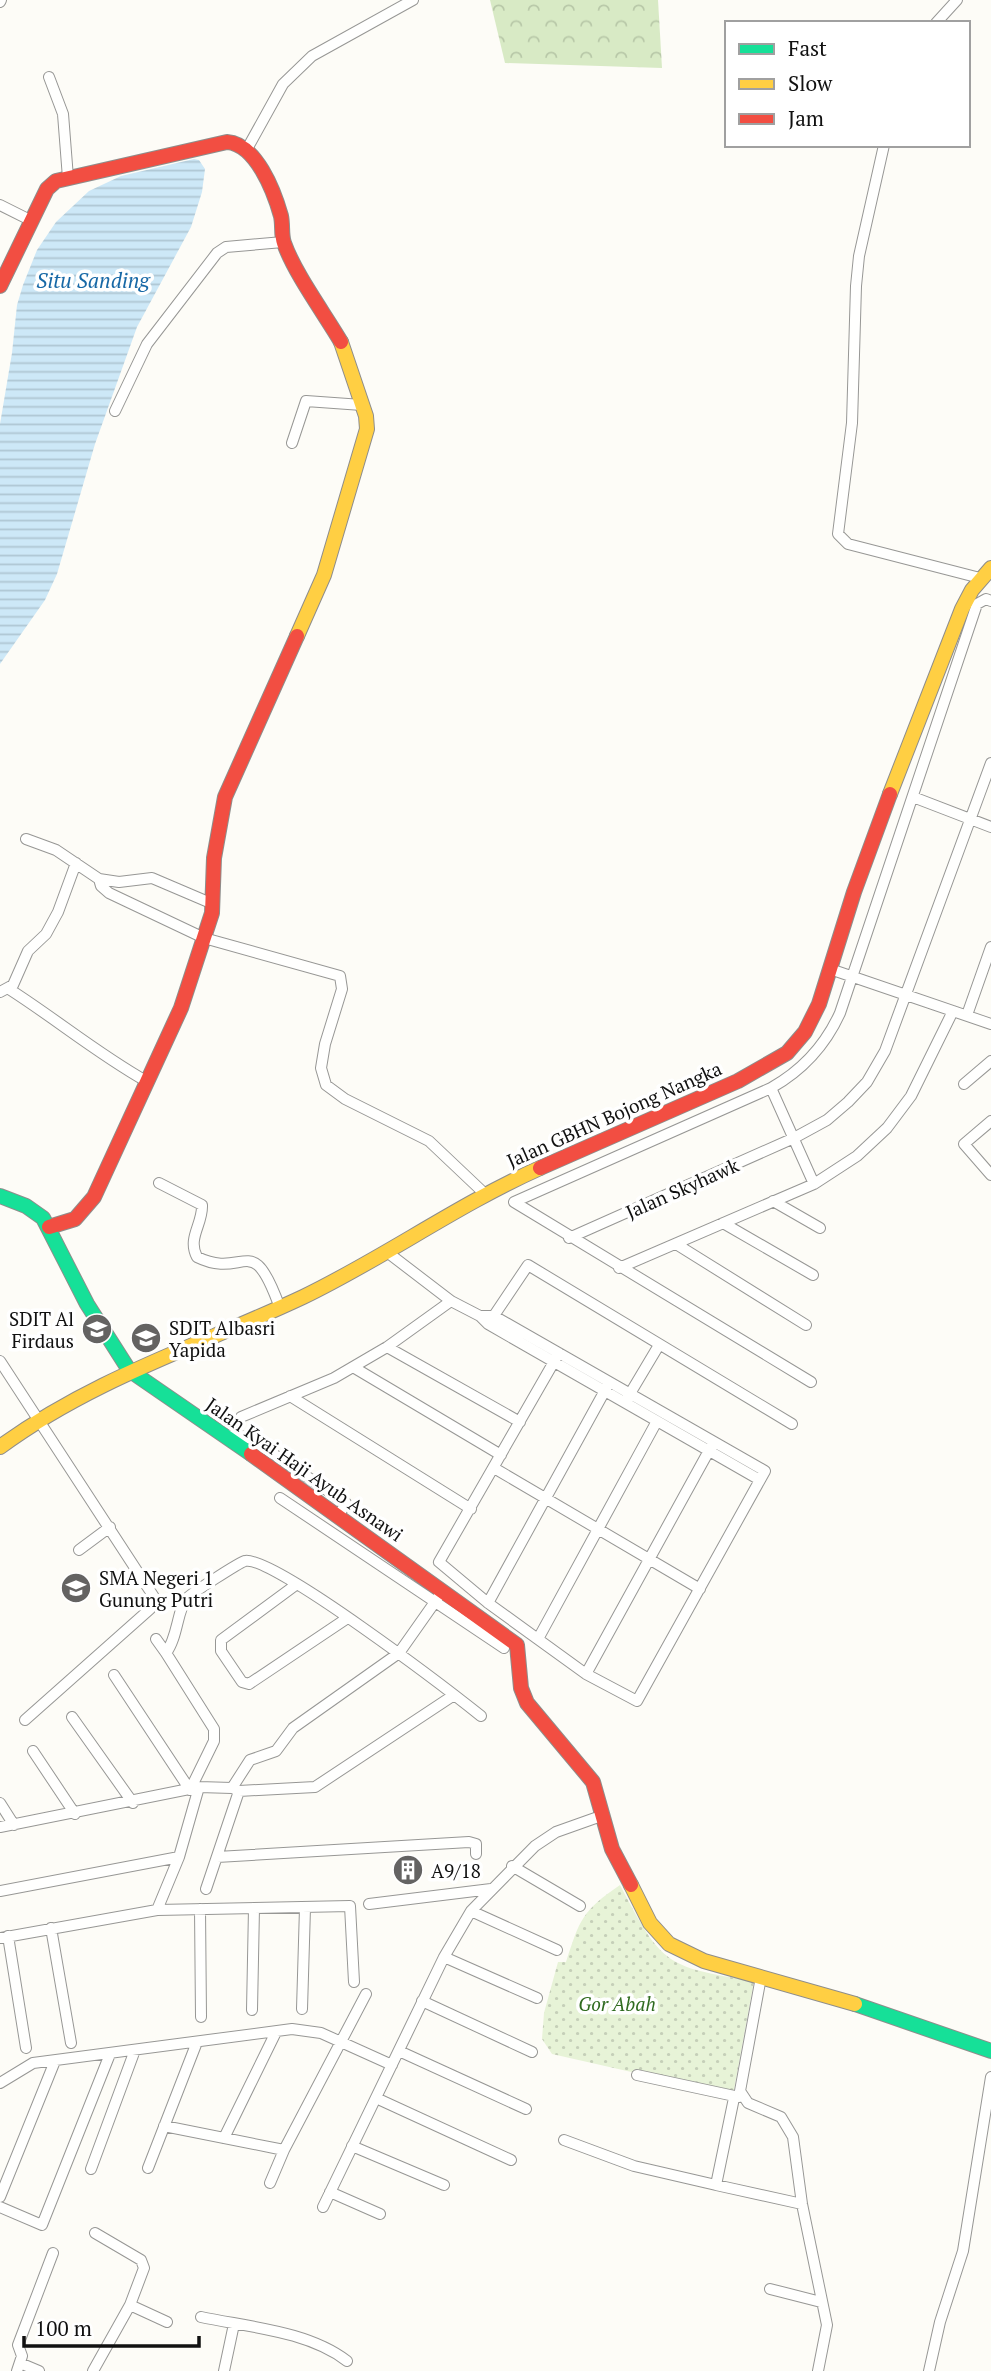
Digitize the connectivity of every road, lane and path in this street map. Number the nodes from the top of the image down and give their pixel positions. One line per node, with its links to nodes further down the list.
1 (413, 0): 6 (street)
2 (957, 0): 3 (street)
3 (938, 21)
4 (49, 77): 7 (street)
5 (884, 147): 15 (street)
6 (247, 149): 7 (street); 10 (street)
7 (68, 177): 9 (street)
8 (0, 205): 9 (street)
9 (32, 221): 11 (street)
10 (283, 242): 12 (street); 13 (street)
11 (0, 286)
12 (362, 405): 14 (street); 24 (street)
13 (115, 411)
14 (292, 443)
15 (986, 578): 27 (street, Jalan GBHN Bojong Nangka)
16 (991, 601): 18 (street)
17 (991, 763): 19 (street, Jalan Skyhawk)
18 (913, 797): 19 (street); 28 (street)
19 (970, 820): 20 (street); 30 (street, Jalan Skyhawk)
20 (991, 827)
21 (26, 839): 22 (street)
22 (76, 863): 23 (street); 29 (street)
23 (99, 878): 24 (street); 25 (street)
24 (213, 904): 25 (street)
25 (204, 937): 35 (street); 43 (street)
26 (991, 947): 32 (street)
27 (830, 969): 28 (street); 43 (street, Jalan GBHN Bojong Nangka)
28 (852, 976): 30 (street); 37 (street)
29 (5, 990): 35 (street)
30 (908, 996): 31 (street); 39 (street, Jalan Skyhawk)
31 (953, 1011): 32 (street); 42 (street)
32 (967, 1016): 33 (street)
33 (991, 1024)
34 (991, 1061): 36 (street)
35 (146, 1081): 48 (street)
36 (964, 1084)
37 (771, 1088): 39 (street); 46 (street)
38 (991, 1121): 40 (street)
39 (794, 1138): 42 (street); 50 (street, Jalan Skyhawk)
40 (991, 1175)
41 (159, 1183): 56 (street)
42 (814, 1184): 45 (street)
43 (490, 1191): 46 (street); 52 (street, Jalan GBHN Bojong Nangka)
44 (0, 1196): 48 (street, Jalan Kyai Haji Ayub Asnawi)
45 (773, 1201): 47 (street); 49 (street)
46 (514, 1202): 50 (street)
47 (723, 1223): 51 (street); 54 (street)
48 (49, 1227): 64 (street, Jalan Kyai Haji Ayub Asnawi)
49 (820, 1228)
50 (569, 1238): 53 (street)
51 (676, 1244): 53 (street); 58 (street)
52 (387, 1252): 55 (street); 56 (street, Jalan GBHN Bojong Nangka)
53 (619, 1268): 65 (street)
54 (813, 1275)
55 (451, 1301): 57 (street); 60 (street)
56 (280, 1308): 64 (street, Jalan GBHN Bojong Nangka)
57 (487, 1319): 59 (street); 61 (street)
58 (806, 1325)
59 (659, 1345): 68 (street); 73 (street)
60 (387, 1347): 63 (street); 72 (street)
61 (556, 1357): 66 (street); 72 (street)
62 (0, 1362): 70 (street)
63 (353, 1367): 67 (street); 77 (street)
64 (129, 1370): 70 (street, Jalan GBHN Bojong Nangka); 74 (street, Jalan Kyai Haji Ayub Asnawi)
65 (811, 1382)
66 (607, 1387): 68 (street); 80 (street)
67 (290, 1396): 69 (street); 81 (street)
68 (627, 1398): 71 (street); 75 (street)
69 (241, 1416)
70 (38, 1419): 76 (street, Jalan GBHN Bojong Nangka); 83 (street)
71 (656, 1421): 75 (street); 84 (street)
72 (520, 1422): 77 (street)
73 (792, 1424)
74 (225, 1436): 79 (street, Jalan Kyai Haji Ayub Asnawi); 82 (street)
75 (711, 1446): 86 (street); 88 (street)
76 (0, 1447)
77 (501, 1455): 78 (street)
78 (494, 1468): 80 (street); 81 (street)
79 (299, 1488): 82 (street, Jalan Kyai Haji Ayub Asnawi); 89 (street)
80 (546, 1499): 84 (street); 90 (street)
81 (471, 1509): 90 (street)
82 (339, 1515): 89 (street, Jalan Kyai Haji Ayub Asnawi)
83 (110, 1527): 85 (street); 102 (street)
84 (598, 1529): 86 (street); 93 (street)
85 (79, 1550)
86 (649, 1559): 88 (street); 97 (street)
87 (297, 1584): 91 (street); 91 (street); 95 (street)
88 (700, 1588): 97 (street)
89 (438, 1597): 94 (street); 96 (street); 109 (street, Jalan Kyai Haji Ayub Asnawi)
90 (488, 1603): 93 (street)
91 (346, 1619): 96 (street)
92 (156, 1639): 95 (street)
93 (538, 1639): 97 (street)
94 (504, 1648)
95 (166, 1653): 104 (street)
96 (399, 1654): 99 (street); 105 (street)
97 (586, 1674)
98 (114, 1675): 104 (street)
99 (454, 1695): 100 (street); 105 (street)
100 (481, 1716)
101 (72, 1717): 107 (street)
102 (25, 1720)
103 (33, 1751): 108 (street)
104 (194, 1788): 105 (street); 107 (street); 113 (street)
105 (236, 1790): 114 (street)
106 (0, 1803): 110 (street)
107 (132, 1803): 108 (street)
108 (75, 1814): 110 (street)
109 (601, 1816): 115 (street); 130 (street)
110 (14, 1825): 111 (street)
111 (0, 1828)
112 (476, 1854): 114 (street)
113 (179, 1857): 118 (street); 119 (street)
114 (218, 1857): 116 (street)
115 (512, 1866): 117 (street); 121 (street)
116 (206, 1889)
117 (491, 1889): 120 (street); 125 (street)
118 (0, 1891)
119 (161, 1902): 124 (street); 126 (street)
120 (369, 1904)
121 (580, 1906)
122 (254, 1908): 123 (street); 124 (street); 136 (street)
123 (305, 1908): 131 (street); 135 (street)
124 (200, 1909): 137 (street)
125 (471, 1911): 128 (street); 129 (street)
126 (51, 1928): 127 (street); 141 (street)
127 (4, 1937): 142 (street)
128 (557, 1950)
129 (444, 1957): 133 (street); 134 (street)
130 (761, 1977): 145 (street); 153 (street)
131 (354, 1982)
132 (366, 1994): 140 (street)
133 (537, 1998)
134 (422, 2001): 144 (street); 146 (street)
135 (302, 2009)
136 (252, 2010)
137 (201, 2018)
138 (276, 2032): 139 (street); 140 (street); 157 (street)
139 (197, 2042): 143 (street); 156 (street)
140 (340, 2042): 149 (street); 160 (street)
141 (71, 2043)
142 (26, 2048)
143 (135, 2050): 147 (street); 163 (street)
144 (399, 2051): 149 (street); 155 (street)
145 (991, 2051)
146 (532, 2052)
147 (110, 2054): 148 (street); 170 (street)
148 (55, 2061): 152 (street); 168 (street)
149 (392, 2065): 154 (street)
150 (637, 2075): 153 (street)
151 (991, 2077): 187 (street)
152 (0, 2083)
153 (738, 2097): 166 (street); 169 (street)
154 (376, 2098): 159 (street); 161 (street)
155 (526, 2109)
156 (164, 2126): 157 (street); 162 (street)
157 (225, 2138): 160 (street)
158 (564, 2140): 166 (street)
159 (352, 2146): 165 (street); 167 (street)
160 (284, 2150): 164 (street)
161 (511, 2160)
162 (148, 2168)
163 (91, 2169)
164 (270, 2183)
165 (443, 2185)
166 (716, 2185): 169 (street)
167 (330, 2192): 171 (street); 172 (street)
168 (0, 2197)
169 (802, 2204): 176 (street)
170 (0, 2207)
171 (323, 2207)
172 (380, 2214)
173 (95, 2233): 177 (street)
174 (53, 2253): 182 (street)
175 (770, 2289): 176 (street)
176 (821, 2302): 186 (street)
177 (130, 2305): 179 (street); 184 (street)
178 (201, 2317): 180 (street)
179 (167, 2322)
180 (234, 2324): 181 (street); 185 (street)
181 (347, 2361)
182 (18, 2367): 183 (street)
183 (39, 2371)
184 (93, 2371)
185 (224, 2371)
186 (818, 2371)
187 (929, 2371)

